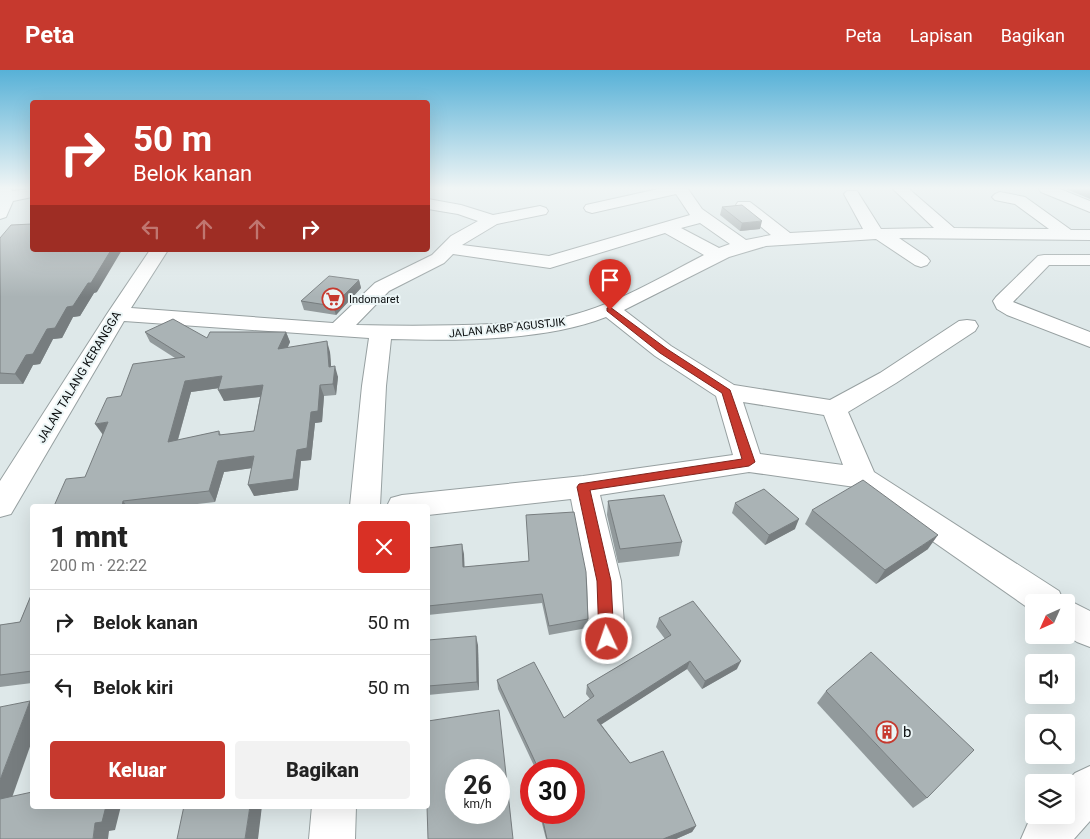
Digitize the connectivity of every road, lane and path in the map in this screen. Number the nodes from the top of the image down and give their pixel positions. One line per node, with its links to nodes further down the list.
1 (483, 225): 15 (street)
2 (674, 225): 8 (street)
3 (713, 225): 14 (street)
4 (769, 225): 13 (street)
5 (872, 225): 9 (street)
6 (941, 225): 10 (street)
7 (1054, 225): 11 (street)
8 (666, 227): 15 (street); 17 (street)
9 (877, 233): 10 (street, JALAN AKBP AGUSTJIK); 13 (street, JALAN AKBP AGUSTJIK); 19 (street)
10 (950, 233): 11 (street, JALAN AKBP AGUSTJIK)
11 (1066, 234): 12 (street, JALAN AKBP AGUSTJIK)
12 (1090, 235)
13 (786, 238): 14 (street, JALAN AKBP AGUSTJIK)
14 (744, 246): 17 (street, JALAN AKBP AGUSTJIK)
15 (449, 248): 23 (street)
16 (158, 252): 21 (street, JALAN TALANG KERANGGA)
17 (718, 255): 20 (street, JALAN AKBP AGUSTJIK)
18 (1090, 260): 25 (street)
19 (921, 261)
20 (610, 310): 24 (street, JALAN AKBP AGUSTJIK); 26 (street)
21 (117, 314): 23 (street, JALAN AKBP AGUSTJIK); 33 (street, JALAN TALANG KERANGGA)
22 (967, 326): 27 (street)
23 (338, 330): 24 (street, JALAN AKBP AGUSTJIK)
24 (381, 334): 31 (street)
25 (1090, 340)
26 (727, 392): 27 (street); 28 (street)
27 (834, 409): 29 (street)
28 (749, 462): 29 (street); 30 (street)
29 (862, 478): 34 (street)
30 (583, 487): 32 (street); 37 (street)
31 (365, 504)
32 (421, 504)
33 (0, 506)
34 (1036, 594)
35 (1075, 621): 36 (street)
36 (1090, 631)
37 (607, 639)
38 (1090, 788): 41 (street)
39 (334, 809): 40 (street)
40 (332, 839)
41 (1044, 839)

